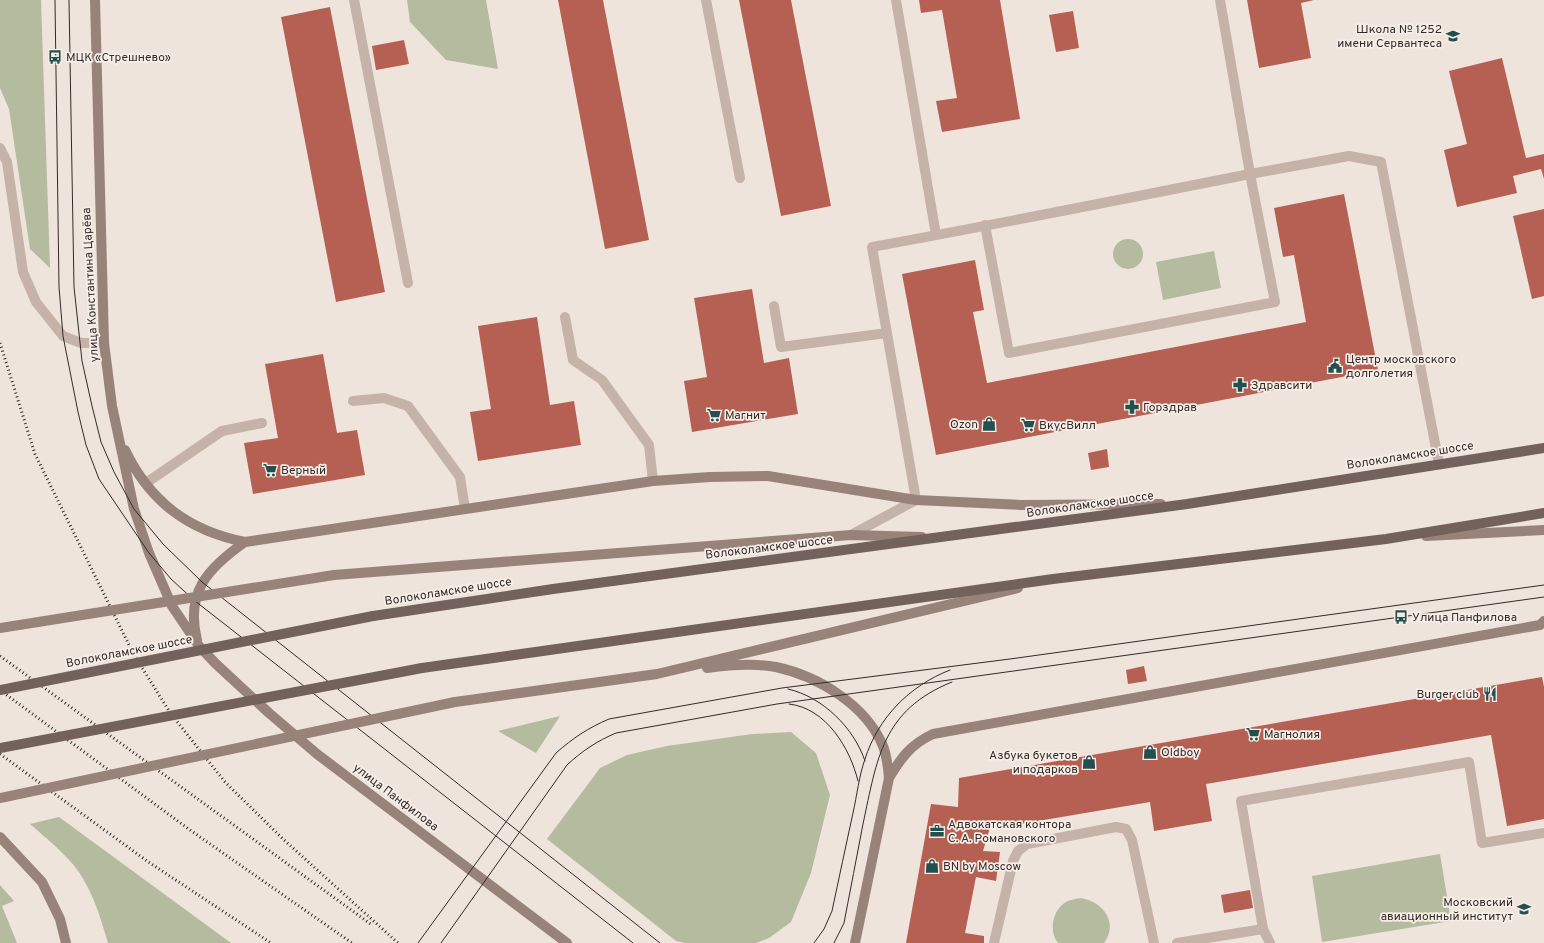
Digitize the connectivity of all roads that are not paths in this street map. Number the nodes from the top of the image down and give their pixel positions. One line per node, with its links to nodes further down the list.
1 (95, 0): 15 (street, улица Константина Царёва)
2 (354, 0): 11 (street)
3 (706, 0): 8 (street)
4 (896, 0): 10 (street)
5 (1220, 0): 7 (street)
6 (0, 148): 15 (street)
7 (1250, 174): 9 (street); 9 (street); 20 (street)
8 (740, 178)
9 (985, 226): 10 (street)
10 (936, 235): 14 (street)
11 (408, 283)
12 (774, 306): 14 (street)
13 (564, 317): 21 (street)
14 (887, 333): 23 (street)
15 (104, 343): 18 (street, улица Константина Царёва)
16 (353, 401): 25 (street)
17 (262, 423): 22 (street)
18 (119, 438): 22 (street); 35 (street, улица Константина Царёва)
19 (1544, 446): 20 (main road, Волоколамское шоссе)
20 (1438, 464): 24 (main road, Волоколамское шоссе)
21 (653, 481): 23 (street); 25 (street)
22 (146, 483): 31 (street)
23 (916, 500): 24 (street); 28 (street)
24 (1187, 504): 29 (main road, Волоколамское шоссе)
25 (465, 509): 31 (street)
26 (1544, 513): 30 (main road)
27 (1544, 530): 30 (street)
28 (851, 535): 29 (street); 34 (street, bridge)
29 (946, 537): 38 (main road, Волоколамское шоссе, bridge)
30 (1386, 538): 32 (main road)
31 (245, 542): 35 (street)
32 (1052, 579): 37 (street); 39 (main road, bridge)
33 (1543, 625): 40 (street)
34 (0, 628)
35 (199, 646): 36 (street, улица Константина Царёва)
36 (215, 663): 47 (street, улица Панфилова)
37 (657, 674): 40 (street); 41 (street, bridge)
38 (0, 690)
39 (0, 748)
40 (889, 778): 45 (street)
41 (0, 798)
42 (1544, 833): 44 (street)
43 (0, 837): 46 (street)
44 (1263, 929): 50 (street); 51 (street)
45 (855, 942)
46 (66, 943)
47 (567, 943)
48 (994, 943): 49 (street)
49 (1154, 943)
50 (1177, 943)
51 (1270, 943)

